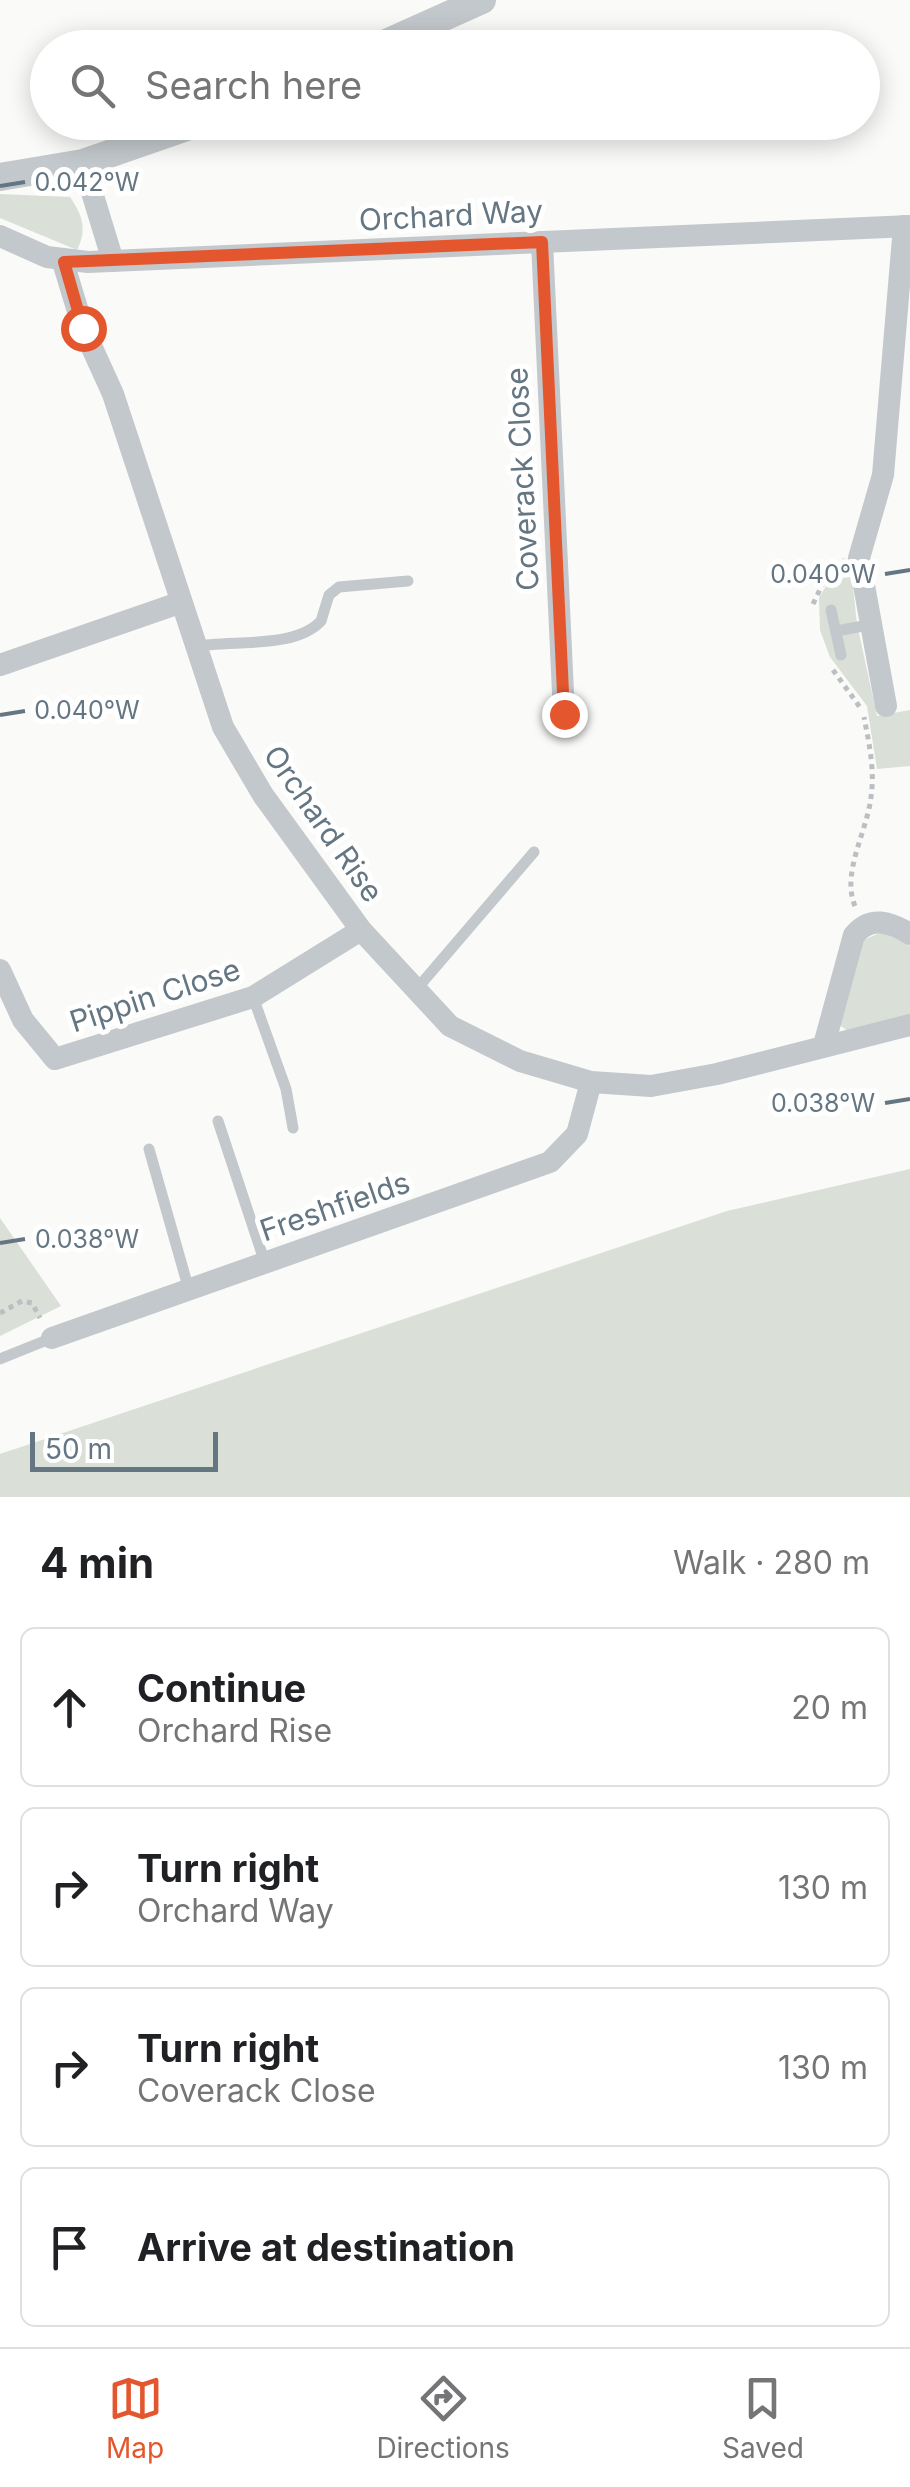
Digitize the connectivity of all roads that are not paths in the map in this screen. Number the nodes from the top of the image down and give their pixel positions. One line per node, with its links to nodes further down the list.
1 (482, 0): 2 (street)
2 (414, 30)
3 (149, 140): 4 (street)
4 (83, 163): 5 (street); 10 (street)
5 (0, 177)
6 (907, 226): 8 (street, Orchard Way); 14 (street)
7 (0, 236): 9 (street, Orchard Way)
8 (542, 242): 10 (street, Orchard Way); 20 (street, Coverack Close)
9 (64, 262): 10 (street, Orchard Way); 12 (street, Orchard Rise)
10 (113, 262)
11 (408, 581): 16 (lane)
12 (179, 603): 16 (street, Orchard Rise); 18 (street)
13 (831, 610): 15 (lane)
14 (869, 625): 15 (lane); 19 (street)
15 (836, 631): 17 (lane)
16 (193, 647): 22 (street, Orchard Rise)
17 (840, 654)
18 (0, 664)
19 (886, 706)
20 (564, 714)
21 (534, 852): 25 (lane)
22 (360, 930): 25 (street, Orchard Rise); 26 (street, Pippin Close)
23 (910, 934): 28 (street)
24 (0, 970): 26 (street, Pippin Close)
25 (416, 991): 29 (street, Orchard Rise)
26 (252, 997): 31 (lane)
27 (910, 1025): 28 (street, Orchard Rise)
28 (824, 1045): 29 (street, Orchard Rise)
29 (591, 1082): 33 (street, Freshfields)
30 (218, 1120): 33 (lane)
31 (293, 1128)
32 (150, 1148): 34 (lane)
33 (265, 1263): 34 (street, Freshfields)
34 (189, 1290): 35 (street, Freshfields)
35 (52, 1338): 36 (lane)
36 (0, 1359)

